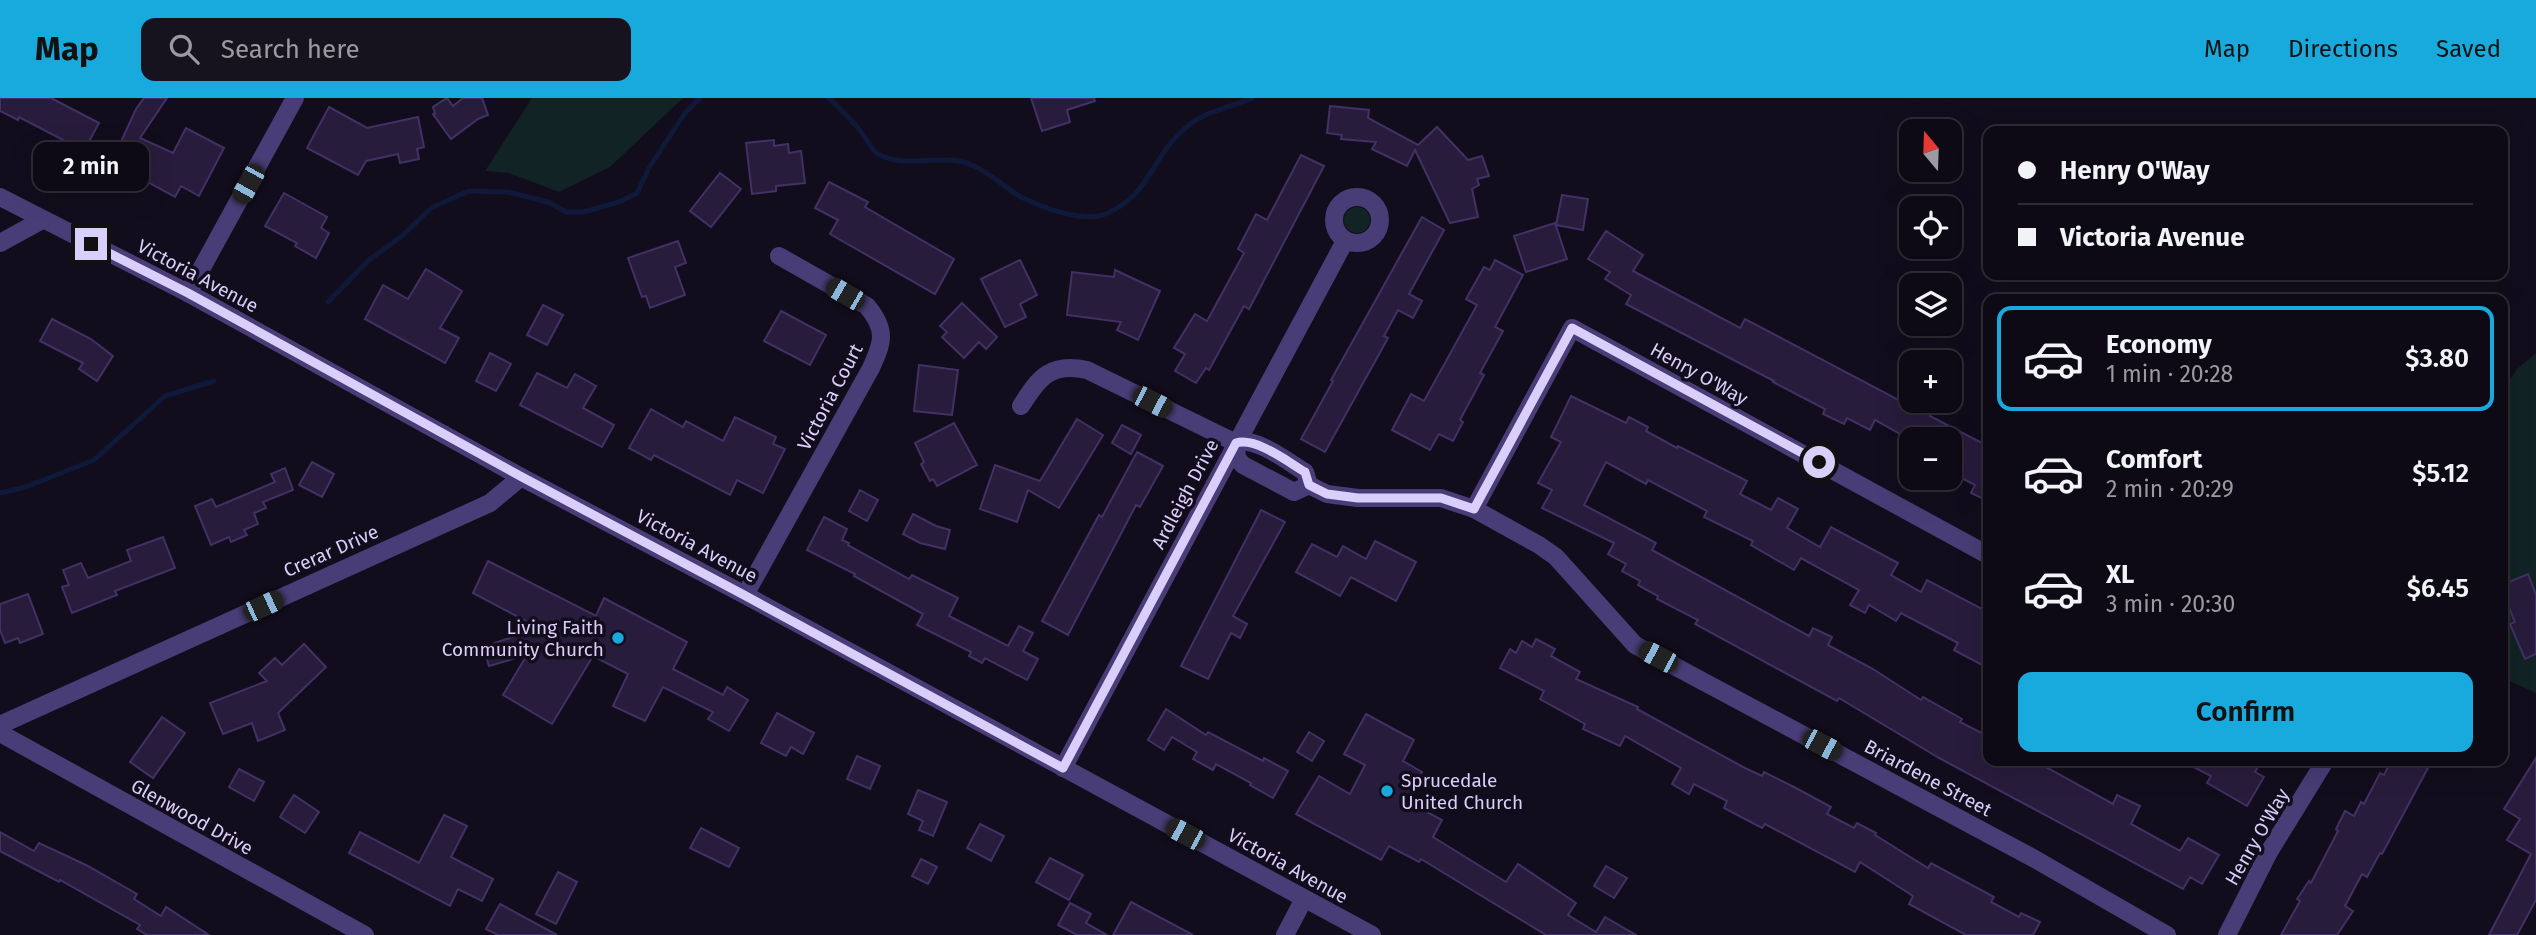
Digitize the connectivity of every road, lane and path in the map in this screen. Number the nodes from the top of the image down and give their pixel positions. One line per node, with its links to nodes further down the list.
1 (295, 98): 7 (street)
2 (0, 197): 3 (street, Victoria Avenue)
3 (42, 220): 5 (street); 7 (street, Victoria Avenue)
4 (1345, 241): 9 (street, Ardleigh Drive)
5 (0, 243)
6 (779, 256): 14 (street, Victoria Court)
7 (188, 293): 10 (street, Victoria Avenue)
8 (1021, 406): 9 (street)
9 (1236, 443): 11 (street, Briardene Street); 11 (street, Briardene Street); 18 (street, Ardleigh Drive)
10 (522, 477): 14 (street, Victoria Avenue); 15 (street, Crerar Drive)
11 (1309, 485): 12 (street, Briardene Street)
12 (1474, 509): 13 (street, Henry O'Way); 23 (street, Briardene Street)
13 (1983, 552)
14 (744, 595): 18 (street, Victoria Avenue)
15 (0, 725)
16 (0, 733): 20 (street, Glenwood Drive)
17 (2322, 766): 24 (street, Henry O'Way)
18 (1063, 768): 19 (street, Victoria Avenue)
19 (1304, 899): 21 (street); 22 (street, Victoria Avenue)
20 (365, 935)
21 (1285, 935)
22 (1372, 935)
23 (2167, 935)
24 (2227, 935)

